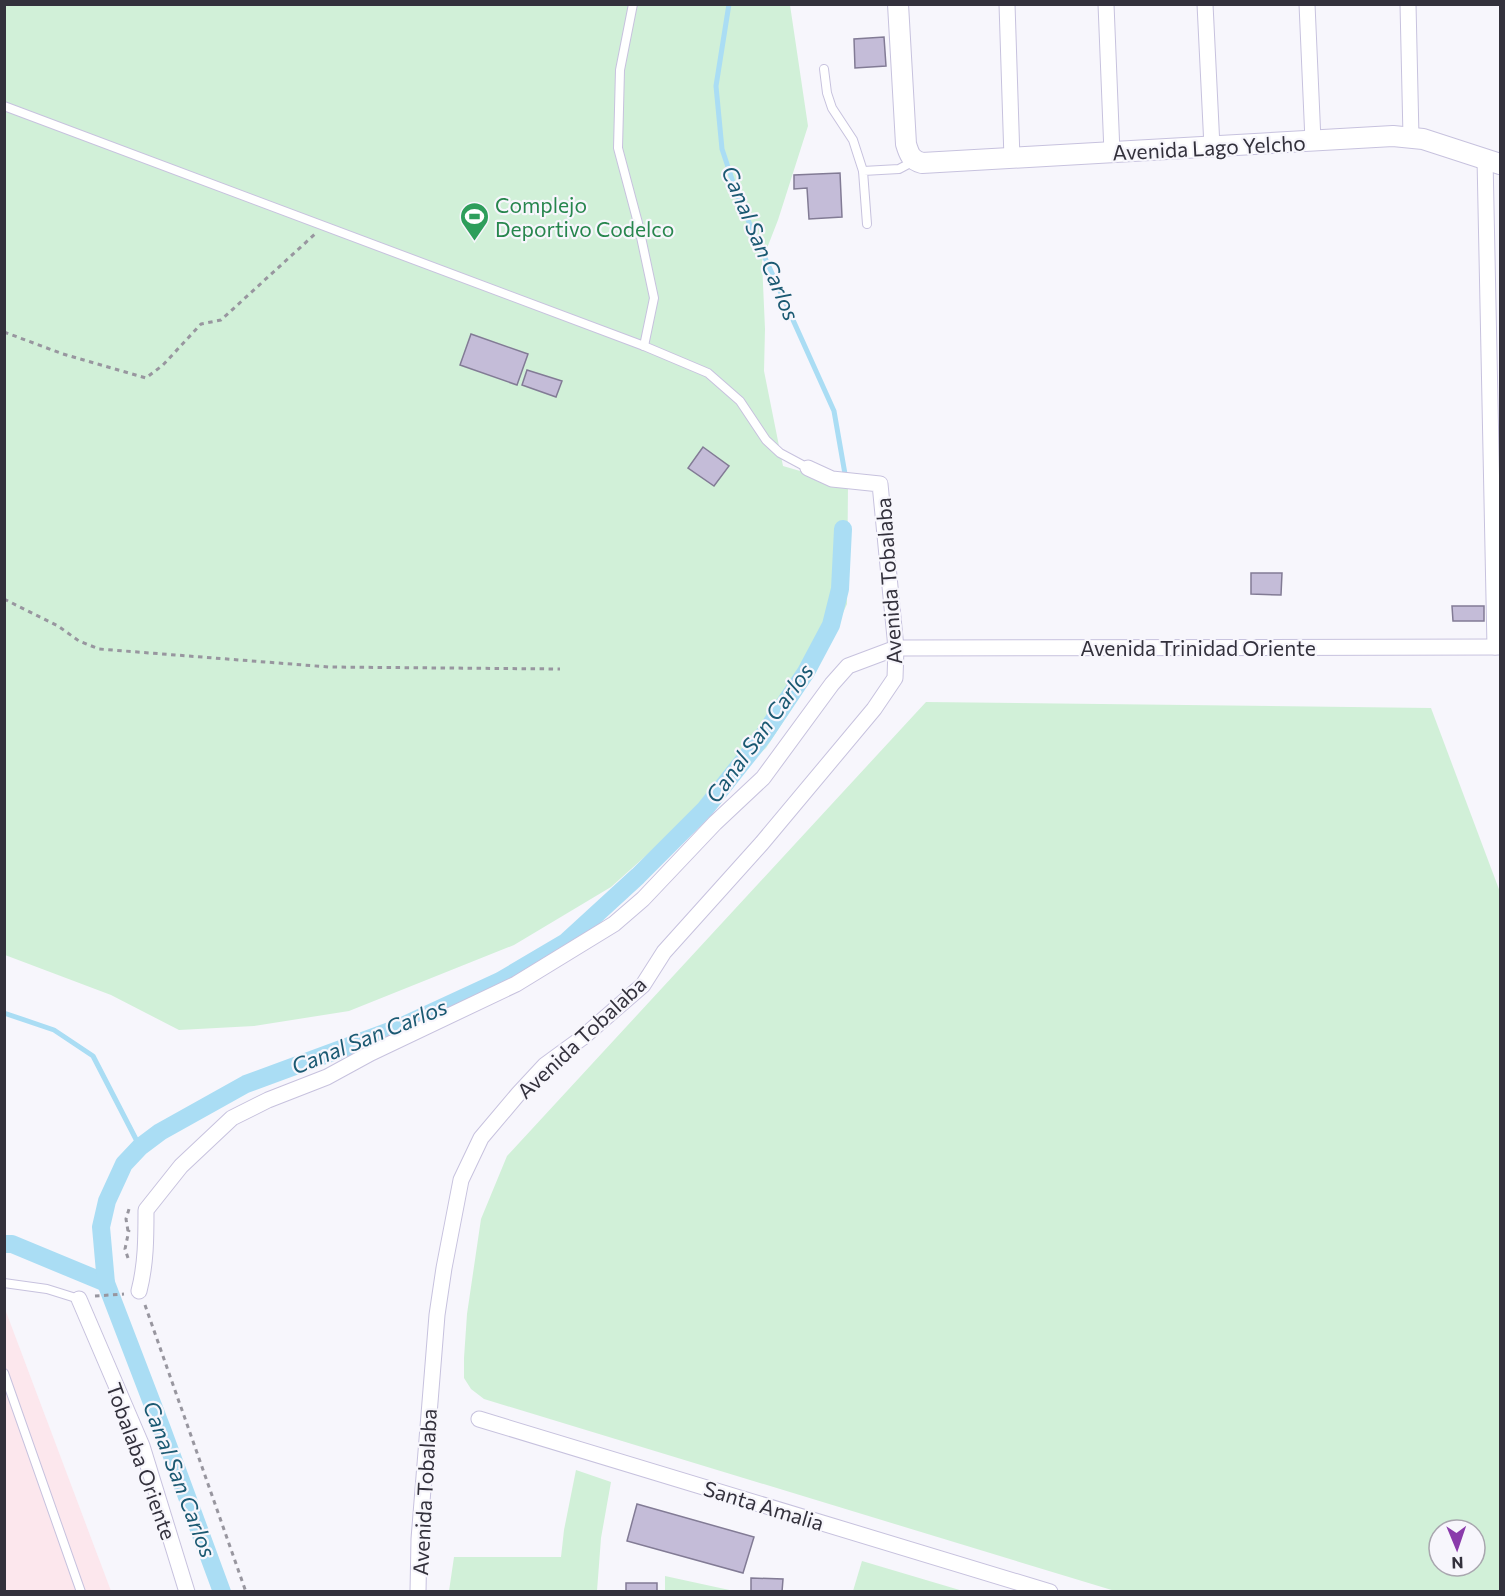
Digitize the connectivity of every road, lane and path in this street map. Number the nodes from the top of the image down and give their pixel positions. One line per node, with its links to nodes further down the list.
1 (633, 4): 21 (lane)
2 (898, 4): 15 (street)
3 (1006, 4): 14 (street)
4 (1106, 4): 13 (street)
5 (1205, 4): 12 (street)
6 (1307, 4): 11 (street)
7 (1408, 4): 10 (street)
8 (824, 69): 17 (lane)
9 (4, 106): 19 (lane)
10 (1411, 137): 11 (street, Avenida Lago Yelcho); 16 (street, Avenida Lago Yelcho)
11 (1312, 141): 12 (street, Avenida Lago Yelcho)
12 (1212, 147): 13 (street, Avenida Lago Yelcho)
13 (1112, 153): 14 (street, Avenida Lago Yelcho)
14 (1012, 159): 15 (street, Avenida Lago Yelcho)
15 (914, 161): 17 (lane)
16 (1493, 161): 24 (street)
17 (863, 171): 18 (lane)
18 (867, 224)
19 (324, 226): 20 (path); 21 (lane)
20 (4, 332)
21 (644, 346): 22 (lane)
22 (808, 468): 25 (street, Avenida Tobalaba)
23 (4, 600): 26 (path)
24 (1498, 647): 25 (street, Avenida Trinidad Oriente)
25 (896, 648): 28 (street); 35 (street, Avenida Tobalaba)
26 (560, 669)
27 (4, 1283): 29 (lane)
28 (136, 1292): 29 (path); 34 (path)
29 (86, 1298): 33 (street, Tobalaba Oriente)
30 (4, 1373): 32 (lane)
31 (479, 1419): 36 (street, Santa Amalia)
32 (81, 1592)
33 (187, 1592)
34 (246, 1592)
35 (418, 1592)
36 (1050, 1592)

